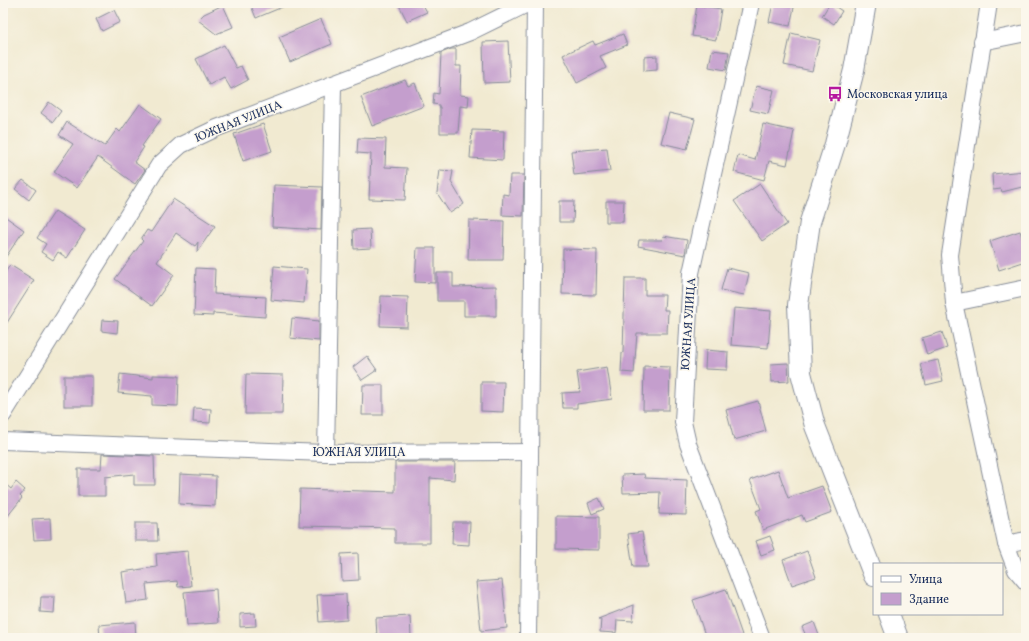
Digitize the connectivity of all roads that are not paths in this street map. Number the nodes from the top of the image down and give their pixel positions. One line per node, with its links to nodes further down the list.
1 (529, 3): 8 (street, ЮЖНАЯ УЛИЦА)
2 (535, 3): 13 (street)
3 (751, 3): 21 (street, ЮЖНАЯ УЛИЦА)
4 (866, 3): 17 (street)
5 (989, 3): 7 (street)
6 (1026, 33): 7 (street)
7 (982, 42): 10 (street)
8 (333, 84): 11 (street, ЮЖНАЯ УЛИЦА); 14 (street)
9 (1026, 288): 10 (street)
10 (954, 303): 16 (street)
11 (3, 415)
12 (3, 441): 14 (street, ЮЖНАЯ УЛИЦА)
13 (530, 452): 14 (street, ЮЖНАЯ УЛИЦА); 20 (street)
14 (326, 453)
15 (1026, 540): 16 (street)
16 (1006, 544): 18 (street)
17 (873, 573)
18 (1026, 582)
19 (889, 615): 22 (street)
20 (528, 638)
21 (762, 638)
22 (898, 638)

